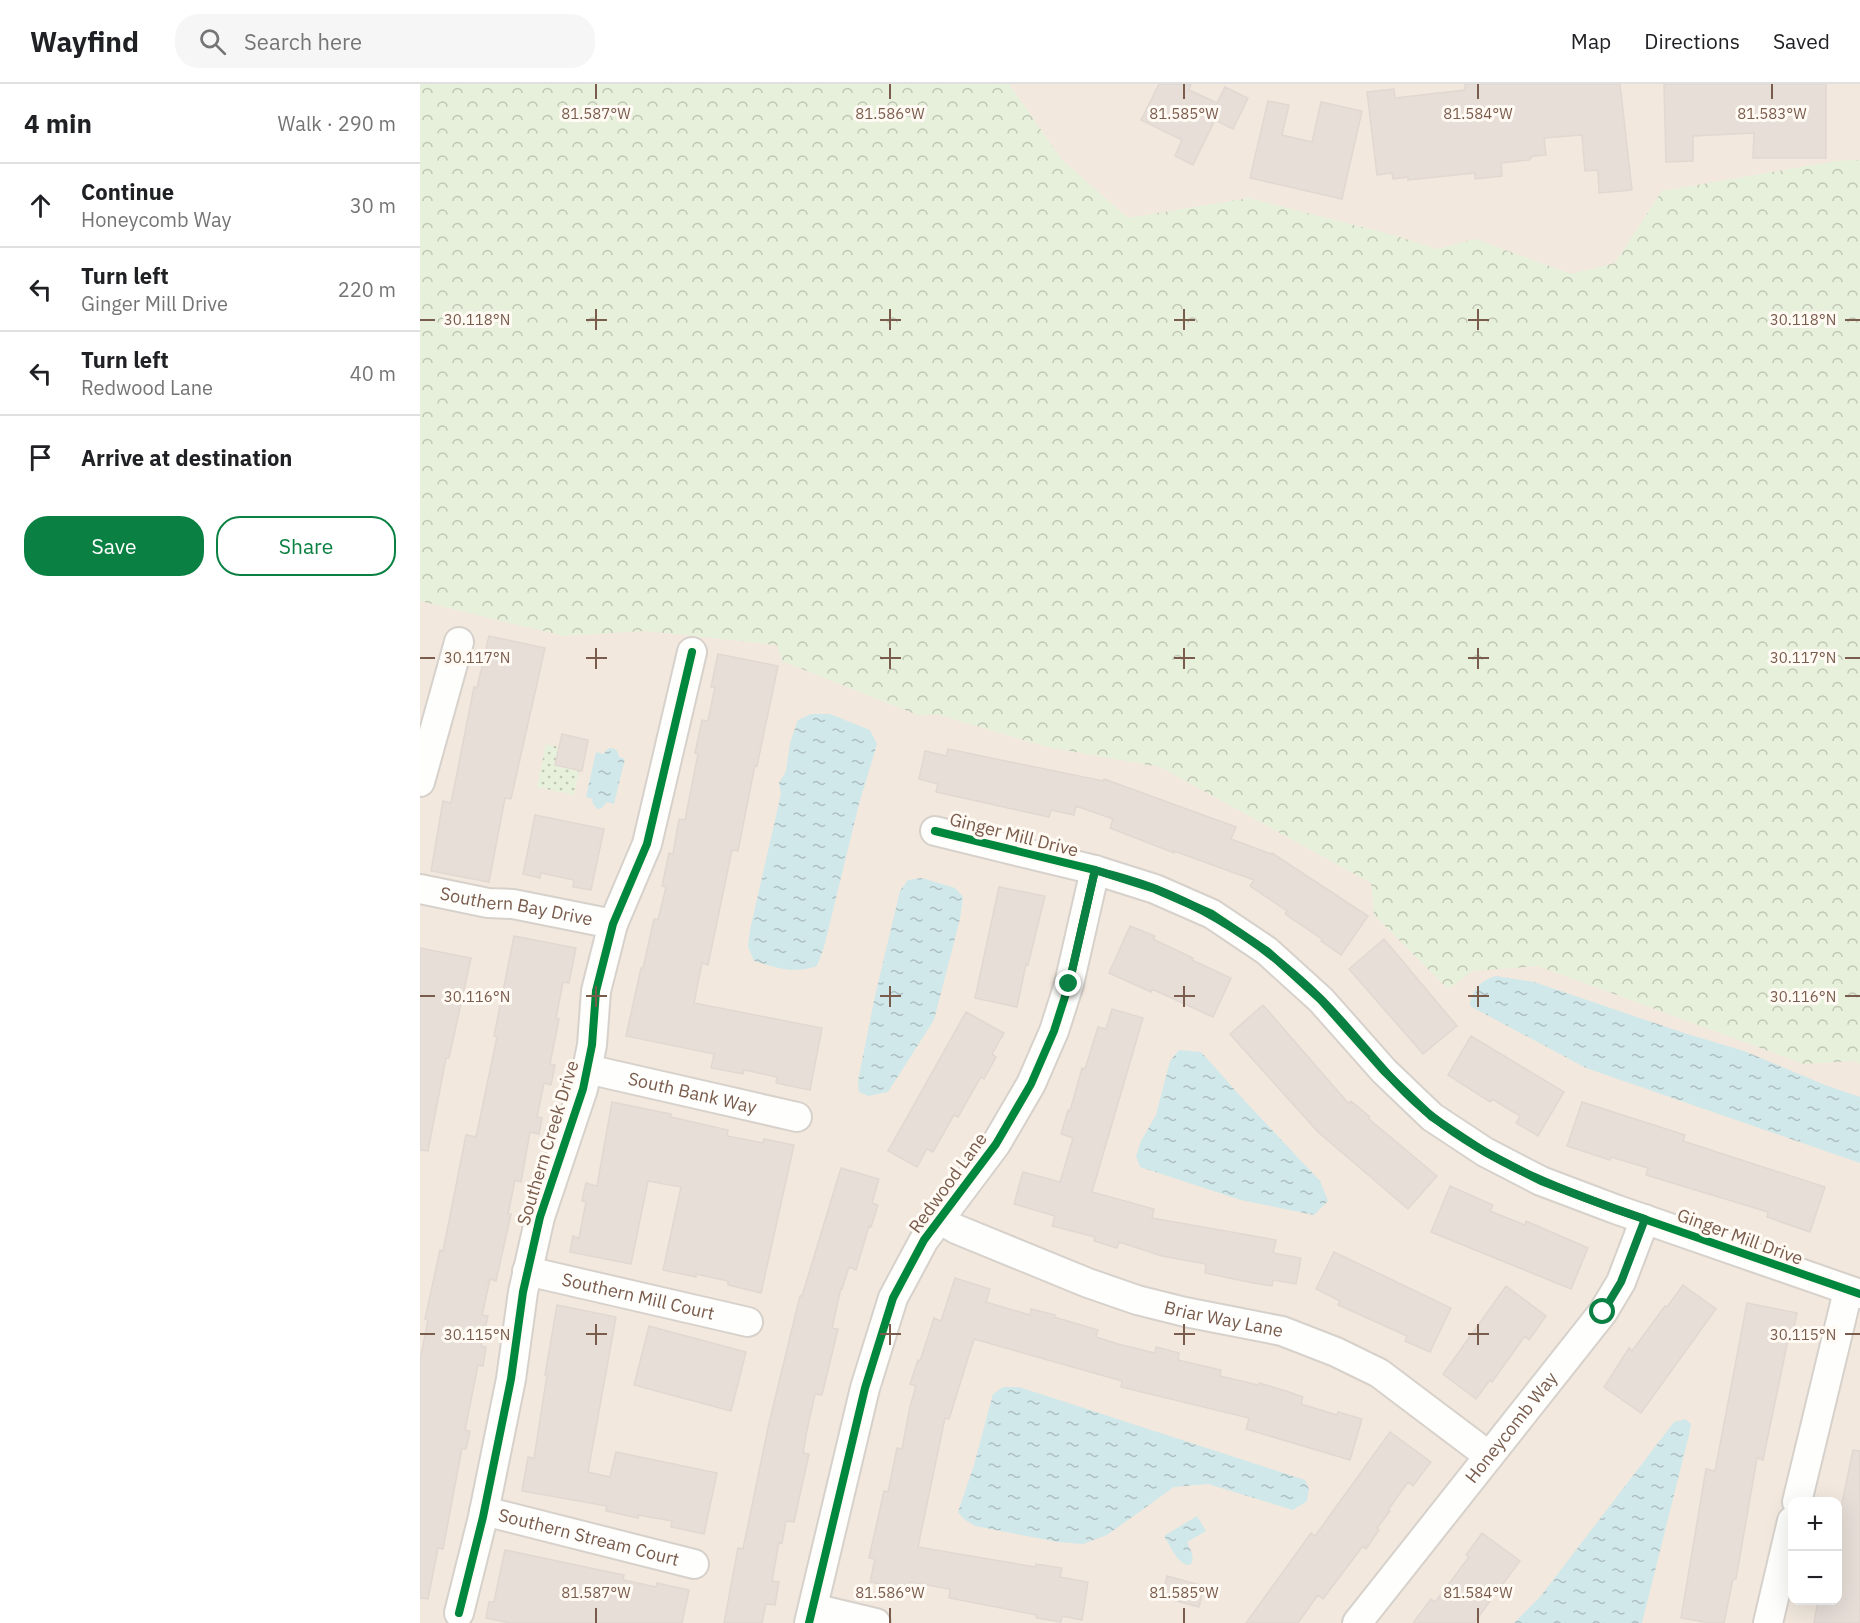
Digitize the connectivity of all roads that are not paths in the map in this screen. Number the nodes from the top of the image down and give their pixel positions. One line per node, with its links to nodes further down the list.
1 (459, 642): 3 (street)
2 (692, 652): 7 (street, Southern Creek Drive)
3 (420, 782)
4 (935, 831): 5 (street, Ginger Mill Drive)
5 (1095, 870): 10 (street, Ginger Mill Drive); 11 (street, Redwood Lane)
6 (420, 889): 7 (street, Southern Bay Drive)
7 (613, 924): 8 (street, Southern Creek Drive)
8 (587, 1069): 9 (street, South Bank Way); 12 (street, Southern Creek Drive)
9 (797, 1117)
10 (1645, 1219): 13 (street, Ginger Mill Drive); 15 (street, Honeycomb Way)
11 (939, 1220): 15 (street, Briar Way Lane); 21 (street, Redwood Lane)
12 (527, 1271): 14 (street, Southern Mill Court); 17 (street, Southern Creek Drive)
13 (1854, 1293): 16 (street)
14 (748, 1322)
15 (1489, 1456): 23 (street, Honeycomb Way)
16 (1798, 1497)
17 (484, 1511): 19 (street, Southern Stream Court); 20 (street, Southern Creek Drive)
18 (1788, 1538): 24 (street)
19 (694, 1564)
20 (459, 1613)
21 (811, 1616): 22 (street)
22 (876, 1623)
23 (1357, 1623)
24 (1768, 1623)

